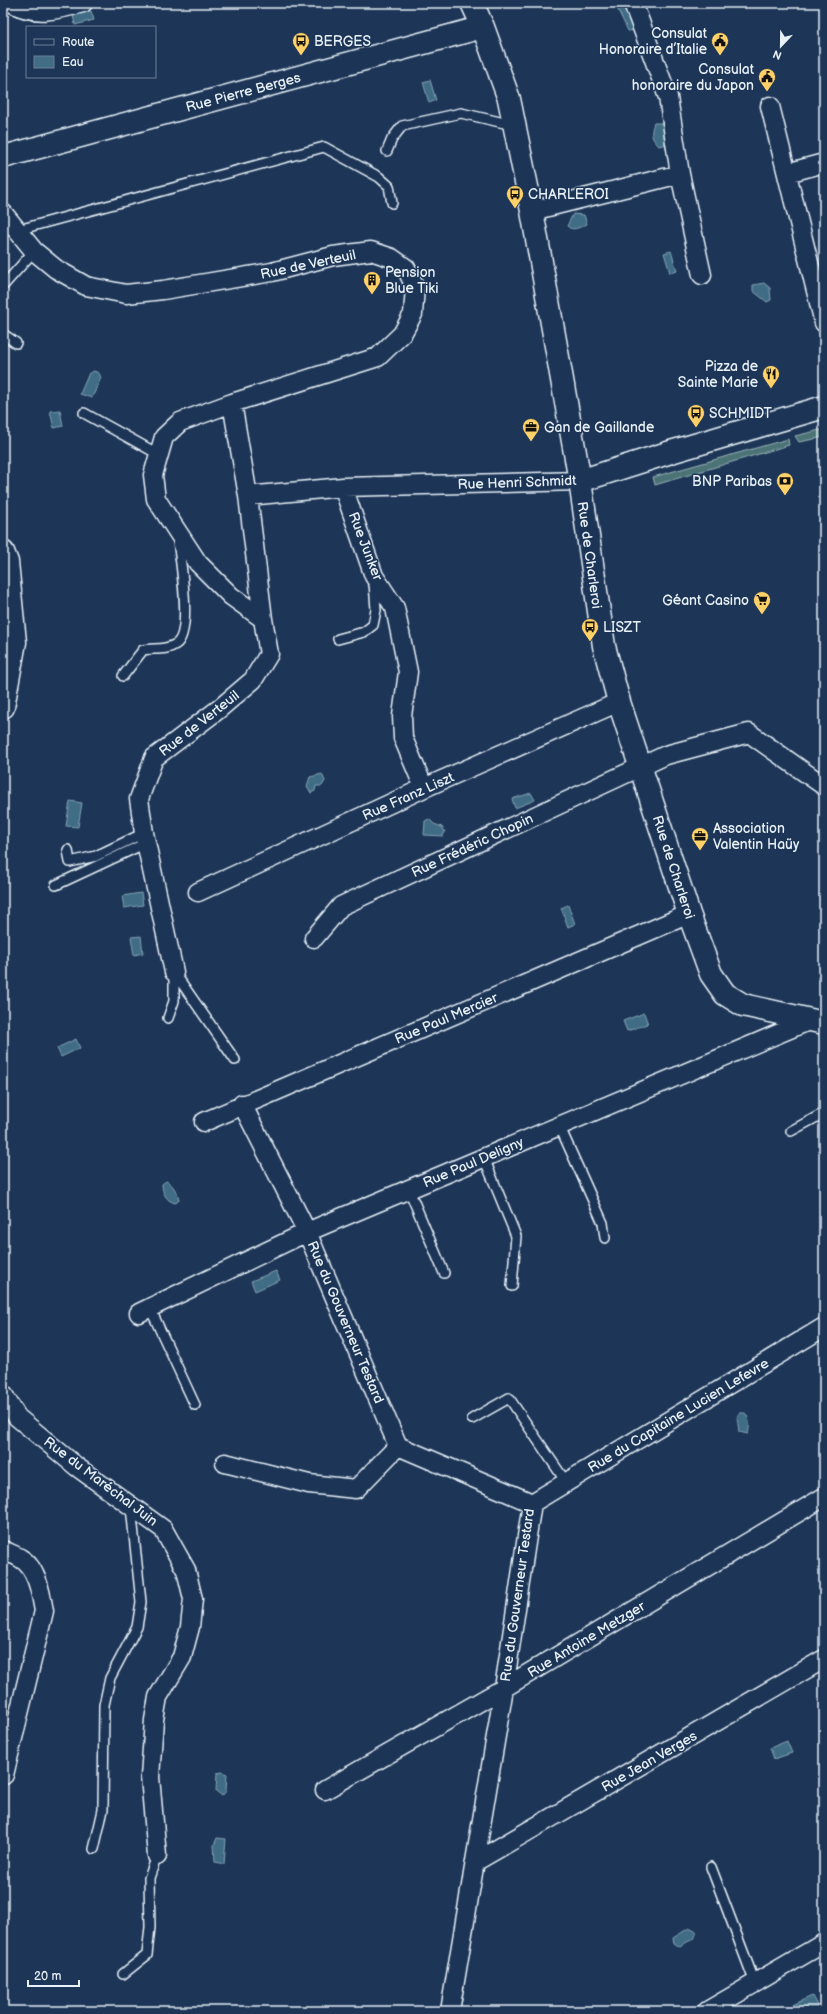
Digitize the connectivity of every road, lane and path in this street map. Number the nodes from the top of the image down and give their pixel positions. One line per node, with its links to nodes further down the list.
1 (12, 3): 2 (street)
2 (83, 3)
3 (472, 3): 5 (street, Rue de Charleroi)
4 (633, 3): 12 (street)
5 (483, 26): 7 (street, Rue de Charleroi); 9 (street, Rue Pierre Berges)
6 (770, 106): 11 (street)
7 (514, 125): 8 (lane); 14 (street, Rue de Charleroi)
8 (387, 151)
9 (6, 158)
10 (824, 163): 11 (street)
11 (787, 173): 19 (street)
12 (680, 174): 14 (street); 18 (street)
13 (392, 203): 16 (lane)
14 (532, 211): 28 (street, Rue de Charleroi)
15 (3, 213): 16 (street, Rue de Verteuil)
16 (18, 230): 17 (street, Rue de Verteuil)
17 (34, 251): 20 (lane); 24 (street, Rue de Verteuil)
18 (702, 276)
19 (818, 277): 21 (street)
20 (3, 286)
21 (824, 323)
22 (3, 334): 23 (lane)
23 (16, 343)
24 (232, 403): 27 (street, Rue de Verteuil); 30 (street, Rue de Verteuil)
25 (824, 407): 28 (street, Rue Henri Schmidt)
26 (84, 413): 27 (lane)
27 (158, 454): 31 (street, Rue de Verteuil)
28 (580, 481): 29 (street, Rue Henri Schmidt); 37 (street, Rue de Charleroi)
29 (343, 487): 30 (street, Rue Henri Schmidt); 33 (street, Rue Junker)
30 (248, 496): 34 (street, Rue de Verteuil)
31 (177, 531): 34 (street, Rue de Verteuil); 36 (lane)
32 (3, 552): 38 (street)
33 (374, 576): 35 (lane); 41 (street, Rue Junker)
34 (263, 619): 42 (street, Rue de Verteuil)
35 (338, 639)
36 (123, 676)
37 (619, 702): 39 (street, Rue de Charleroi); 41 (street, Rue Franz Liszt)
38 (3, 707)
39 (641, 766): 40 (street, Rue Frédéric Chopin); 46 (street, Rue de Charleroi); 47 (street, Rue Frédéric Chopin)
40 (824, 786)
41 (424, 788): 45 (street, Rue Franz Liszt)
42 (145, 838): 43 (lane); 44 (lane); 48 (street, Rue de Verteuil)
43 (68, 850)
44 (56, 885)
45 (198, 892)
46 (689, 914): 50 (street, Rue de Charleroi); 52 (street, Rue Paul Mercier)
47 (314, 938)
48 (174, 972): 49 (lane); 51 (lane)
49 (168, 1018)
50 (818, 1021): 55 (street, Rue Paul Deligny)
51 (235, 1060)
52 (242, 1104): 54 (street, Rue Paul Mercier); 59 (street, Rue du Gouverneur Testard)
53 (824, 1113): 56 (lane)
54 (204, 1122)
55 (559, 1126): 57 (street, Rue Paul Deligny); 60 (lane)
56 (790, 1131)
57 (484, 1158): 58 (street, Rue Paul Deligny); 62 (lane)
58 (409, 1190): 59 (street, Rue Paul Deligny); 61 (lane)
59 (307, 1232): 63 (street, Rue Paul Deligny); 69 (street, Rue du Gouverneur Testard)
60 (605, 1238)
61 (444, 1272)
62 (512, 1286)
63 (145, 1310): 66 (lane)
64 (824, 1327): 71 (street, Rue du Capitaine Lucien Lefevre)
65 (3, 1394): 67 (street, Rue du Maréchal Juin)
66 (195, 1405)
67 (10, 1418): 74 (street, Rue du Maréchal Juin)
68 (472, 1419): 71 (lane)
69 (398, 1446): 70 (street); 73 (street, Rue du Gouverneur Testard)
70 (225, 1463)
71 (566, 1482): 73 (street, Rue du Capitaine Lucien Lefevre)
72 (824, 1496): 77 (street, Rue Antoine Metzger)
73 (532, 1503): 77 (street, Rue du Gouverneur Testard)
74 (131, 1505): 80 (lane); 81 (street, Rue du Maréchal Juin)
75 (3, 1550): 78 (street)
76 (824, 1659): 82 (street, Rue Jean Verges)
77 (504, 1688): 79 (street, Rue Antoine Metzger); 82 (street, Rue du Gouverneur Testard)
78 (4, 1775)
79 (324, 1790)
80 (94, 1849)
81 (157, 1856): 85 (lane)
82 (475, 1862): 87 (street, Rue du Gouverneur Testard)
83 (711, 1867): 86 (lane)
84 (824, 1943): 86 (street)
85 (123, 1974)
86 (755, 1982): 88 (street)
87 (450, 2011)
88 (706, 2011)

